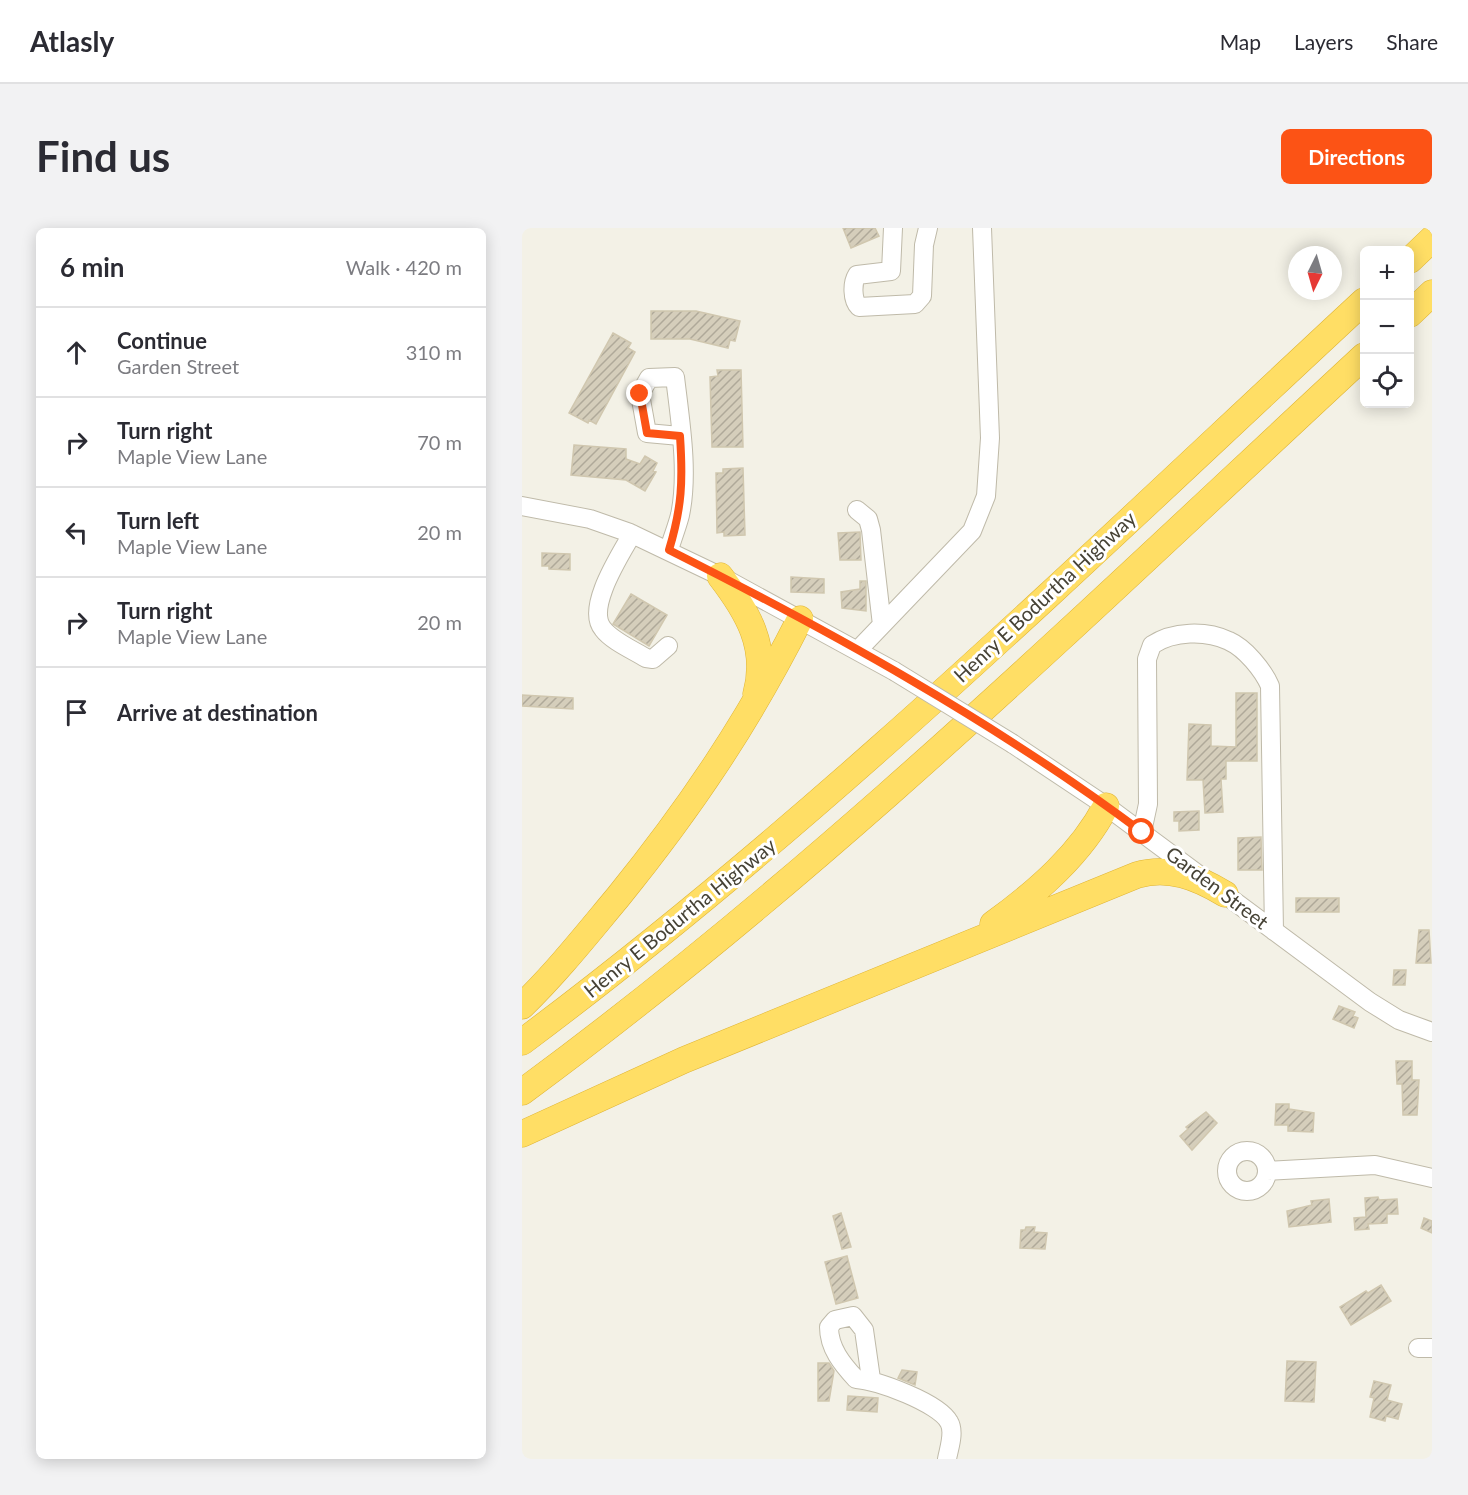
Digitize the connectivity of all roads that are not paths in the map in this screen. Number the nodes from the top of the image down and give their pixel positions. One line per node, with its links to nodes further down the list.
1 (893, 228): 2 (street)
2 (928, 228)
3 (982, 228): 17 (street)
4 (1432, 239): 5 (highway)
5 (1414, 256)
6 (1432, 293): 8 (highway)
7 (1360, 306): 28 (highway, Henry E Bodurtha Highway)
8 (1414, 310)
9 (1360, 361): 29 (highway, Henry E Bodurtha Highway)
10 (680, 436): 14 (street)
11 (522, 506): 13 (street, Garden Street)
12 (857, 510): 17 (street)
13 (632, 534): 14 (street, Garden Street); 18 (street)
14 (669, 550): 15 (street, Garden Street)
15 (720, 576): 16 (street, Garden Street); 20 (highway)
16 (800, 619): 19 (street, Garden Street); 20 (highway)
17 (882, 625): 19 (street)
18 (668, 646)
19 (858, 650): 21 (street, Garden Street, bridge)
20 (741, 730): 26 (highway)
21 (1106, 806): 22 (street, Garden Street); 25 (highway)
22 (1142, 832): 23 (street, Garden Street); 24 (street)
23 (1225, 894): 24 (street, Garden Street); 25 (highway)
24 (1274, 931): 27 (street, Garden Street)
25 (925, 961): 30 (highway)
26 (522, 1006)
27 (1432, 1032)
28 (522, 1042)
29 (522, 1092)
30 (522, 1134)
31 (1267, 1171): 32 (street)
32 (1432, 1178)
33 (871, 1379): 34 (street)
34 (947, 1459)

